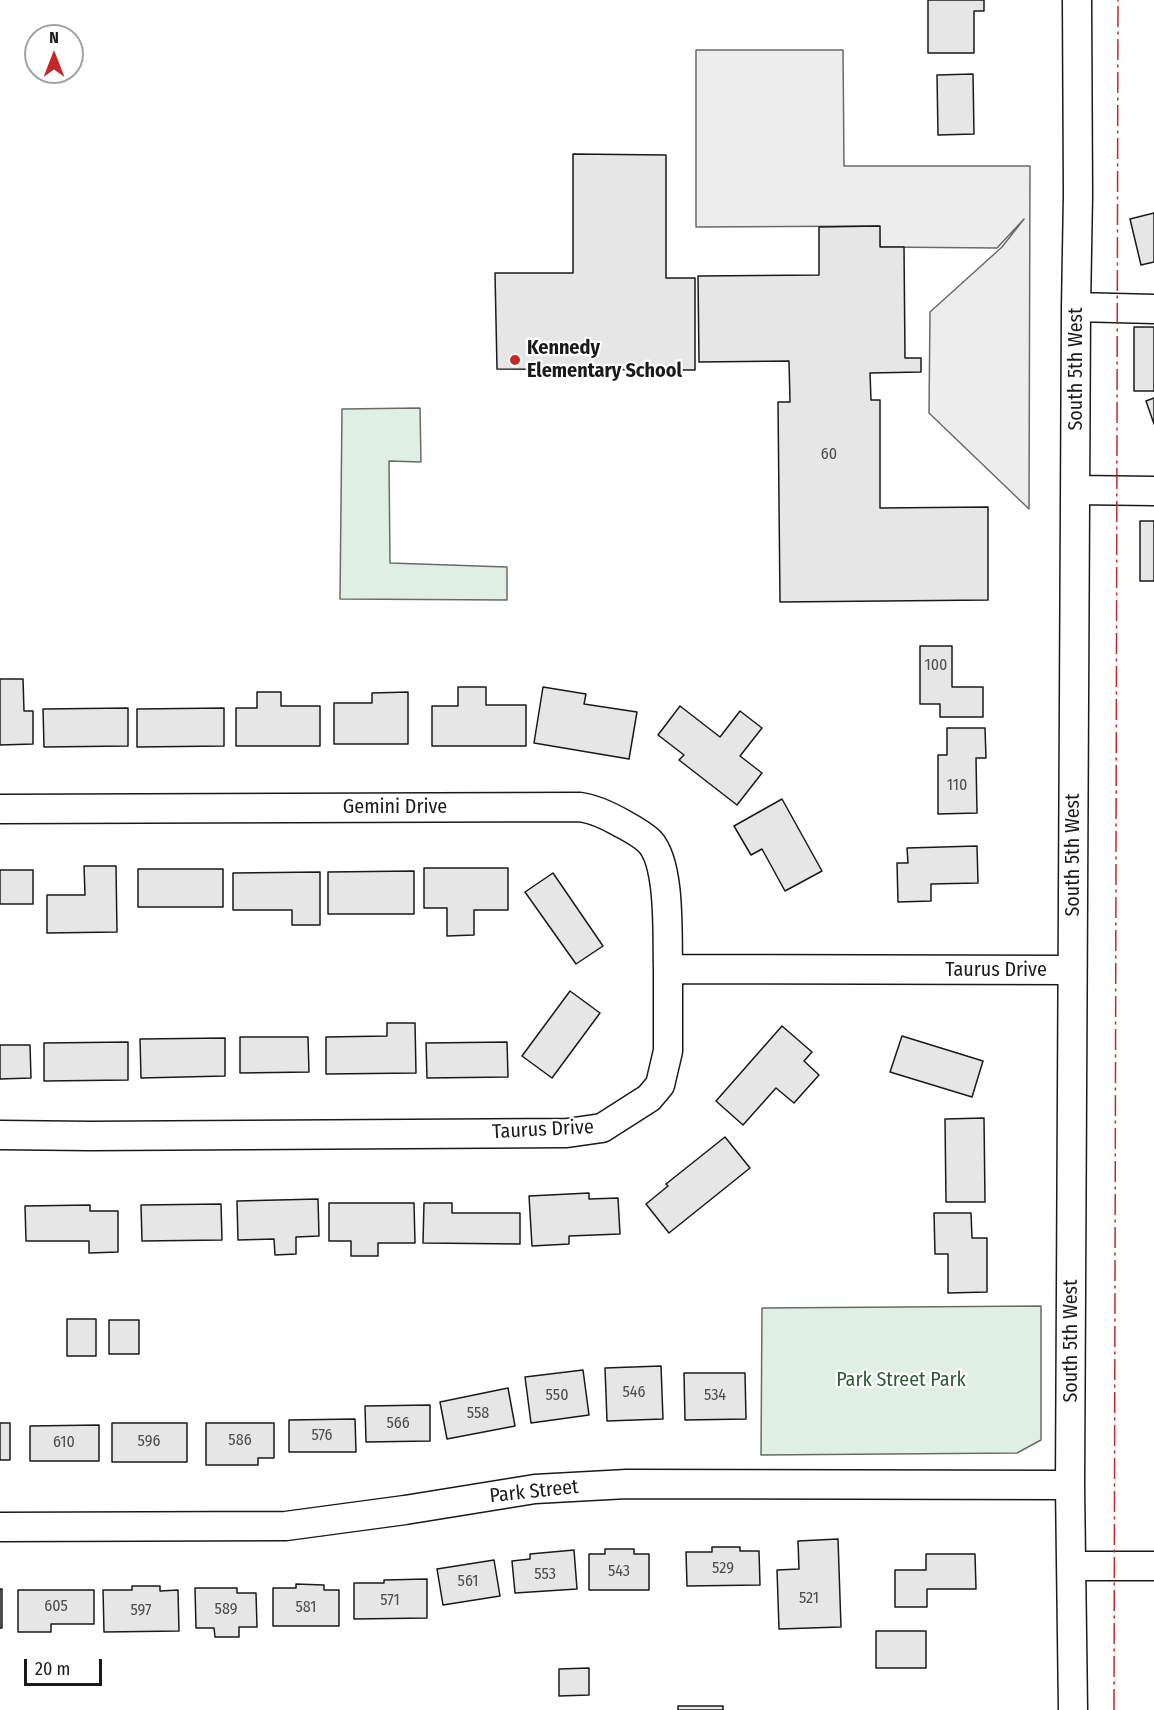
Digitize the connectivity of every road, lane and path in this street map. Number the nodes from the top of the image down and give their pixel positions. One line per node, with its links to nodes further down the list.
1 (1077, 0): 2 (street, South 5th West)
2 (1076, 307): 3 (street); 4 (street, South 5th West)
3 (1154, 309)
4 (1076, 490): 5 (street); 8 (street, South 5th West)
5 (1154, 491)
6 (0, 808): 7 (street, Gemini Drive)
7 (668, 969): 8 (street, Taurus Drive); 9 (street, Taurus Drive)
8 (1072, 970): 10 (street, South 5th West)
9 (0, 1135)
10 (1071, 1485): 11 (street, Park Street); 12 (street, South 5th West)
11 (0, 1527)
12 (1072, 1566): 13 (street); 14 (street, South 5th West)
13 (1154, 1566)
14 (1073, 1710)

